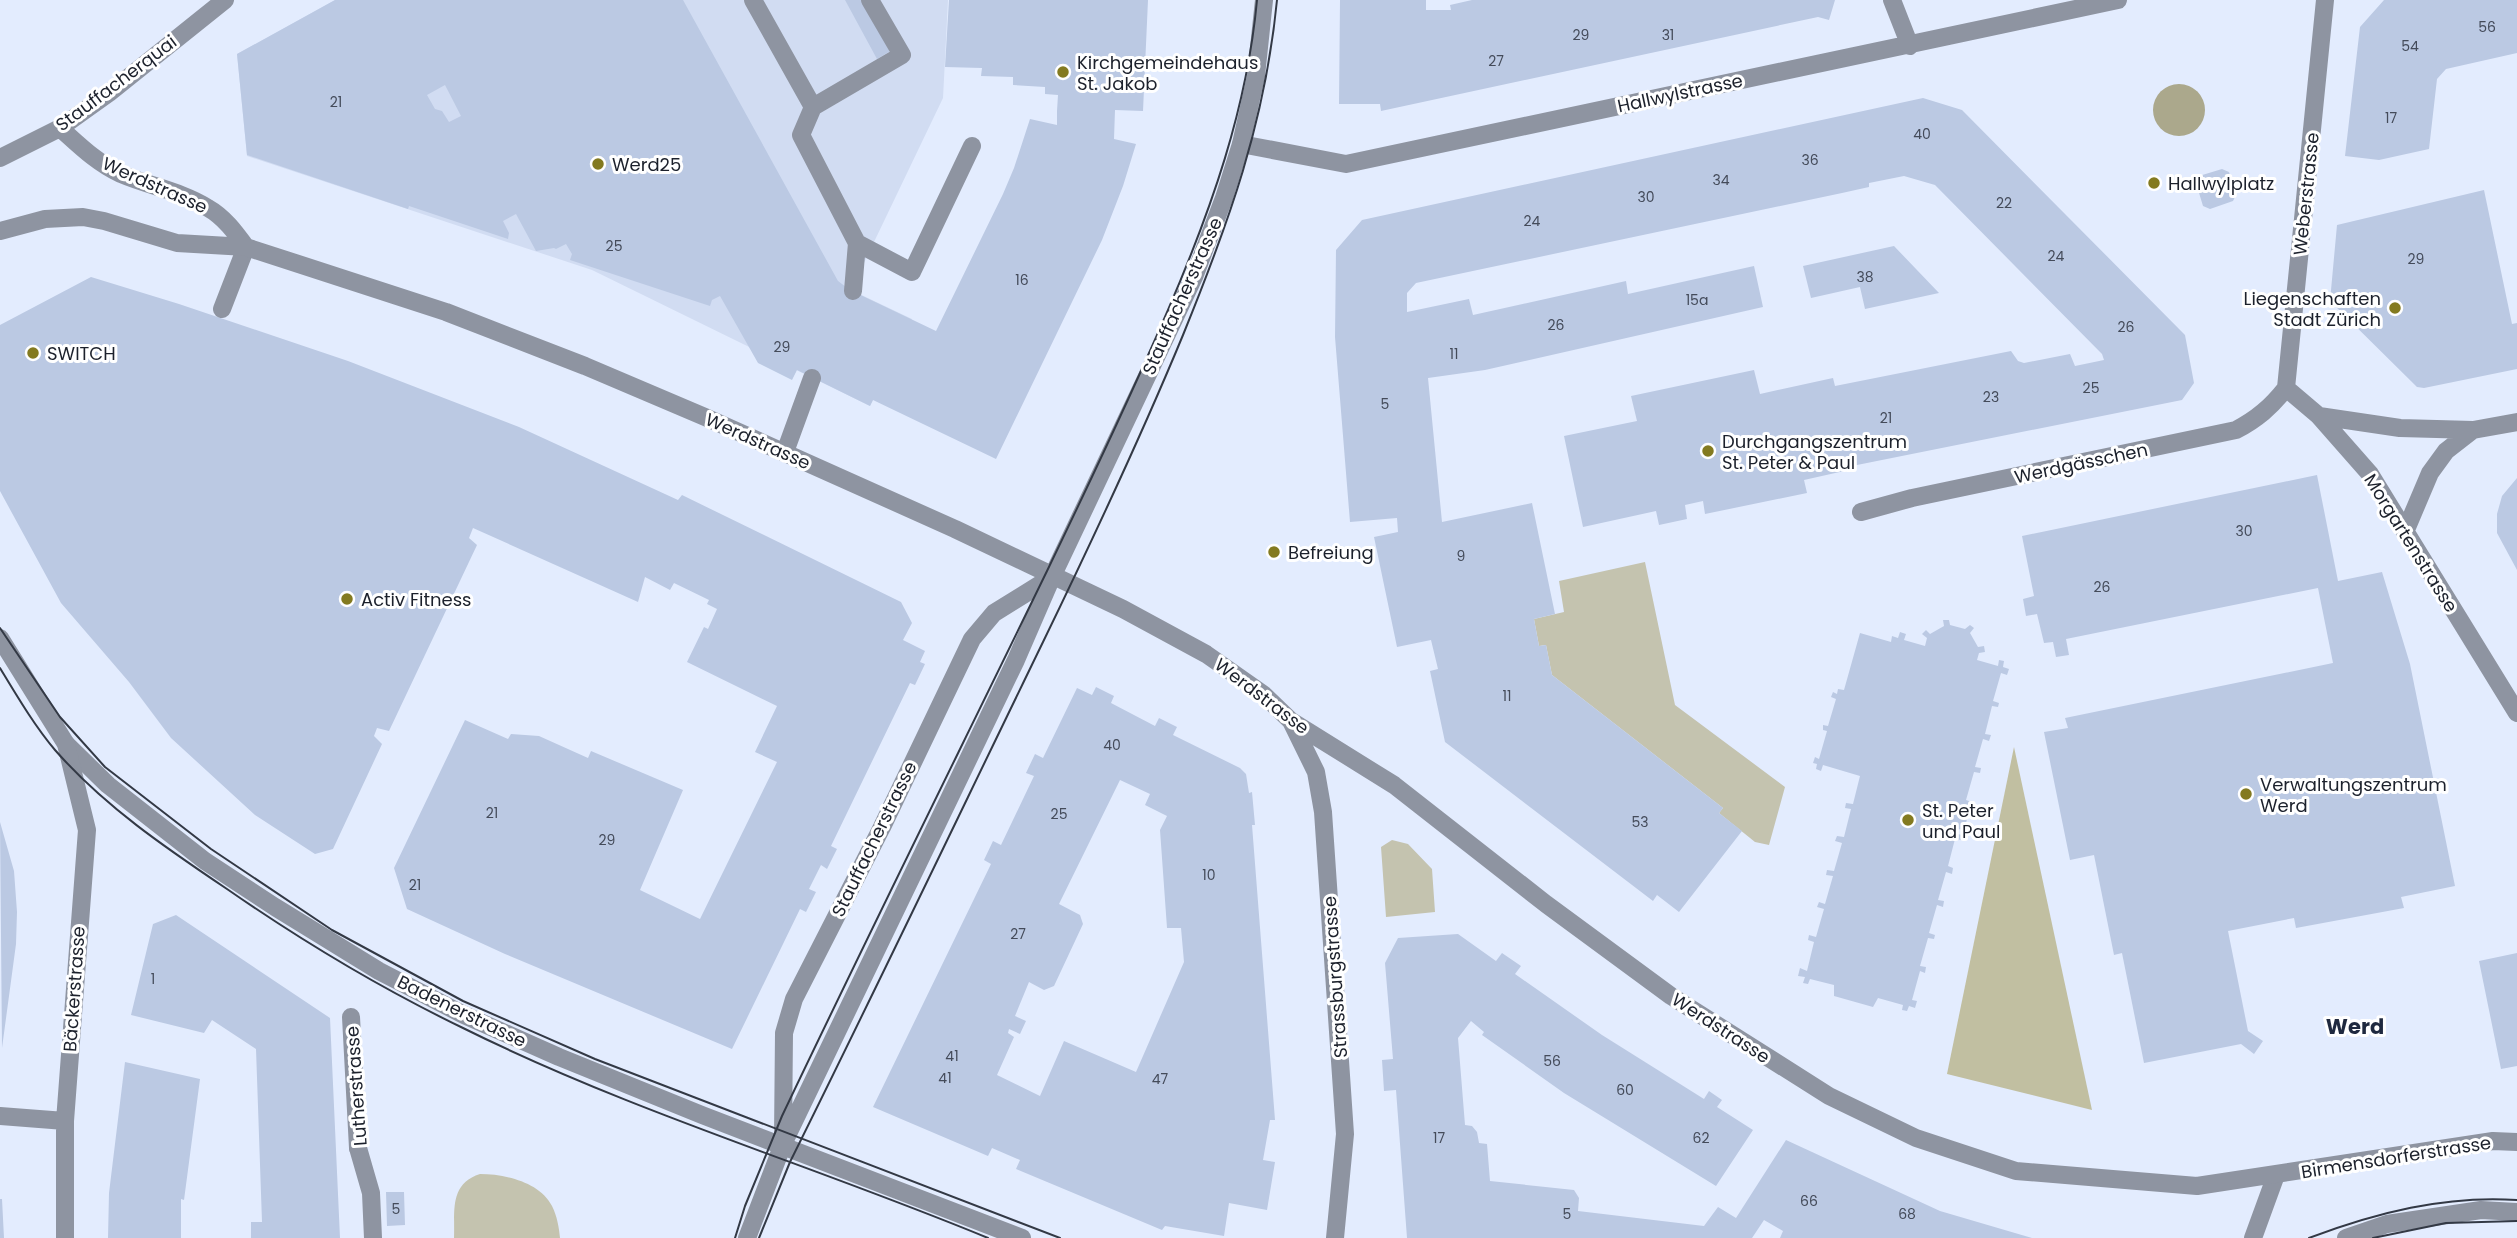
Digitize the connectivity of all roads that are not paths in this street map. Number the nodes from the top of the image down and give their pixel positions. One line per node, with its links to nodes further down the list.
1 (225, 0): 10 (street, Stauffacherquai)
2 (753, 0): 9 (street)
3 (870, 0): 9 (street)
4 (1264, 0): 11 (street, Stauffacherstrasse)
5 (1892, 0): 8 (street)
6 (2118, 0): 8 (street, Hallwylstrasse)
7 (2325, 0): 20 (street, Weberstrasse)
8 (1910, 46): 11 (street, Hallwylstrasse)
9 (813, 107): 15 (street)
10 (60, 128): 13 (street, Stauffacherquai); 16 (street, Werdstrasse)
11 (1241, 144): 27 (street, Stauffacherstrasse)
12 (972, 146): 15 (street)
13 (0, 158)
14 (0, 231): 16 (street, Werdstrasse)
15 (857, 243): 17 (street)
16 (246, 247): 18 (street); 24 (street, Werdstrasse)
17 (853, 291)
18 (222, 309)
19 (812, 378): 24 (street)
20 (2286, 388): 21 (street, Morgartenstrasse); 25 (street, Werdgässchen)
21 (2319, 416): 23 (street); 26 (street, Morgartenstrasse)
22 (2517, 422): 23 (street)
23 (2473, 430): 26 (street)
24 (785, 452): 27 (street, Werdstrasse)
25 (1861, 512)
26 (2405, 532): 29 (street, Morgartenstrasse)
27 (1052, 577): 30 (street, Werdstrasse); 36 (street, Stauffacherstrasse); 36 (street, Stauffacherstrasse)
28 (0, 638): 31 (street, Badenerstrasse)
29 (2517, 713)
30 (1291, 721): 37 (street, Werdstrasse); 43 (street, Strassburgstrasse)
31 (66, 744): 34 (street, Bäckerstrasse); 36 (street, Badenerstrasse)
32 (351, 1017): 40 (street, Lutherstrasse)
33 (0, 1116): 34 (street)
34 (65, 1121): 39 (street, Bäckerstrasse)
35 (2517, 1142): 37 (street, Birmensdorferstrasse)
36 (783, 1144): 41 (street, Stauffacherstrasse); 42 (street, Badenerstrasse)
37 (2276, 1175): 44 (street)
38 (2517, 1212): 45 (street)
39 (65, 1238)
40 (373, 1238)
41 (747, 1238)
42 (1022, 1238)
43 (1335, 1238)
44 (2253, 1238)
45 (2346, 1238)

